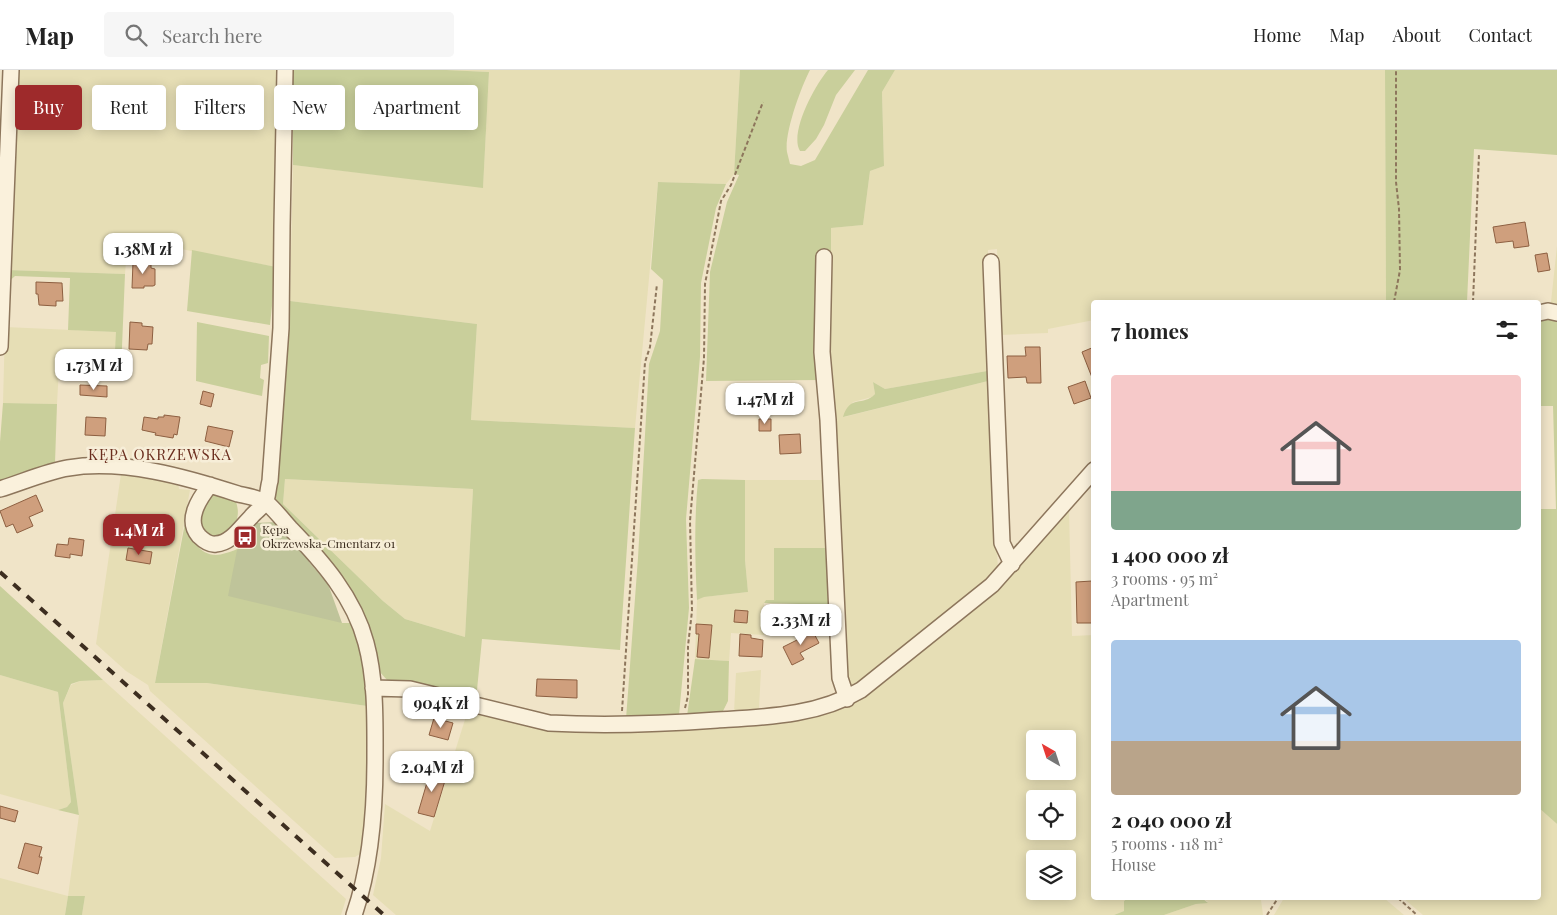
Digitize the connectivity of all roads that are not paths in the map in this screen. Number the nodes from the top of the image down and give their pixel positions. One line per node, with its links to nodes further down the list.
1 (11, 70): 7 (street)
2 (285, 70): 11 (street)
3 (824, 257): 14 (street)
4 (991, 262): 12 (street)
5 (1541, 313): 6 (street)
6 (1557, 313)
7 (0, 347)
8 (1091, 473): 12 (street)
9 (210, 485): 10 (street); 11 (street); 11 (street)
10 (0, 489)
11 (266, 502): 13 (street)
12 (1012, 564): 14 (street)
13 (373, 688): 14 (street); 15 (street)
14 (847, 699)
15 (354, 915)

